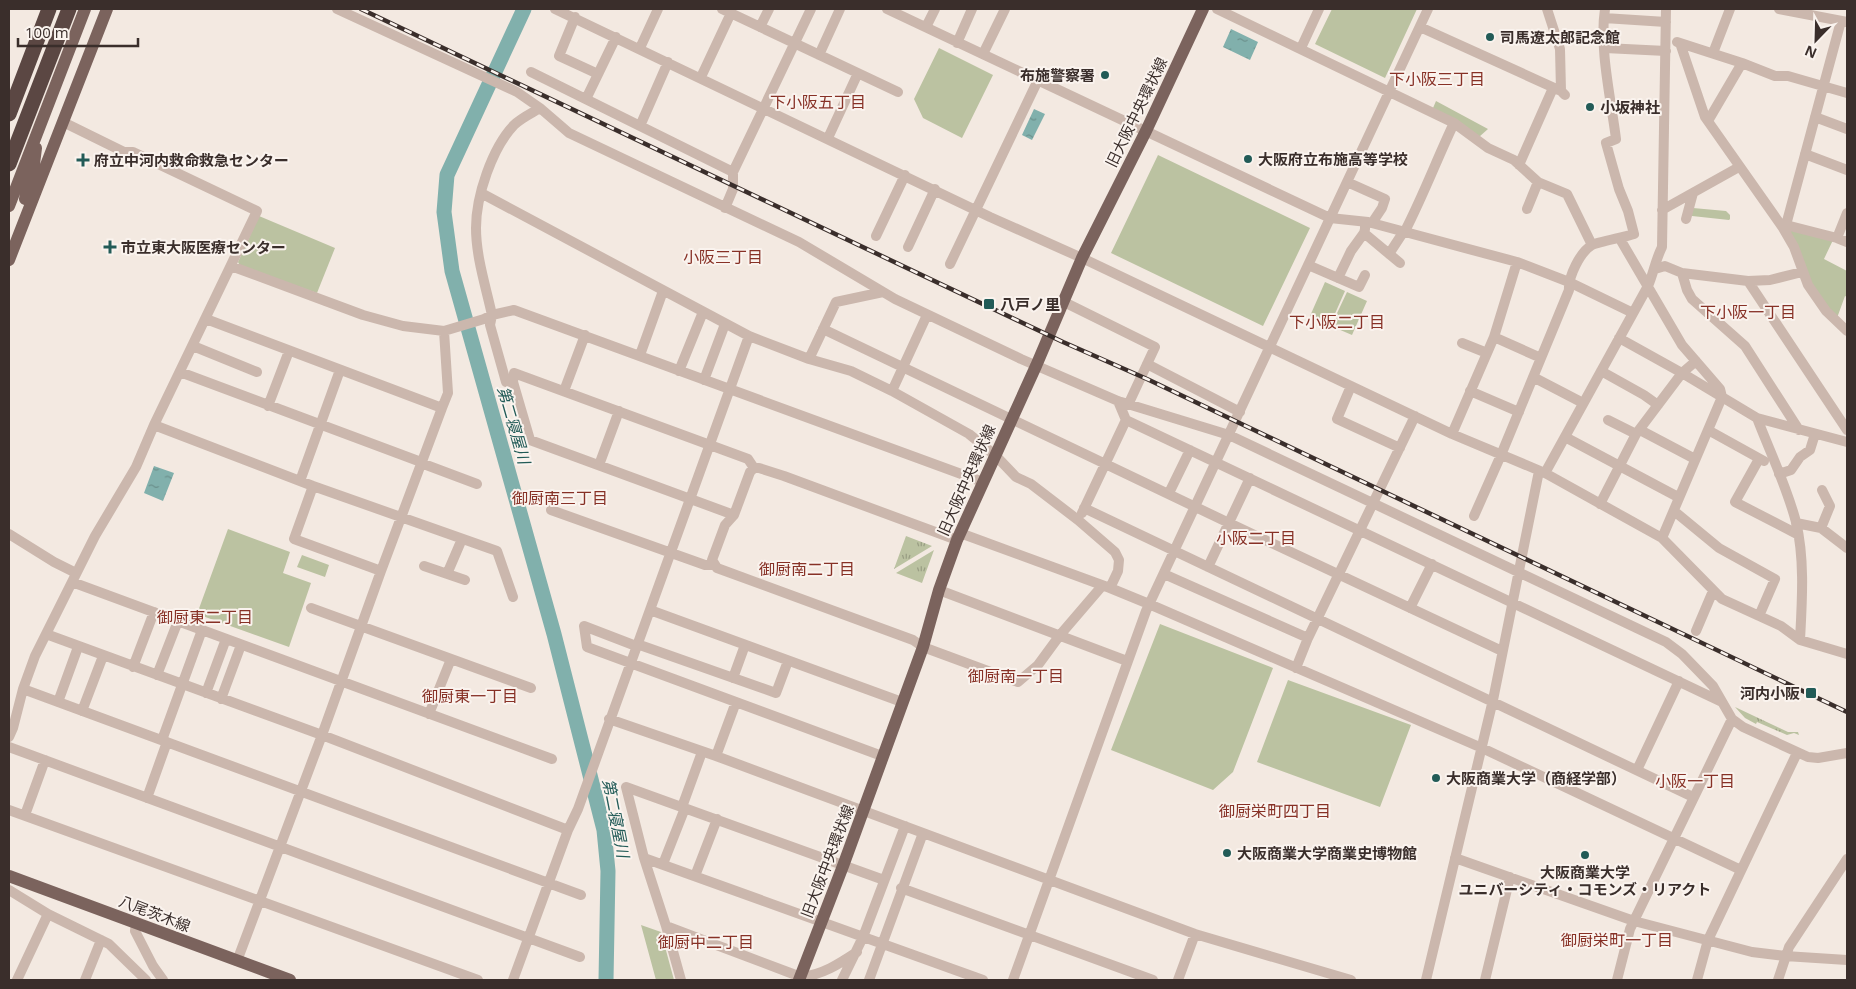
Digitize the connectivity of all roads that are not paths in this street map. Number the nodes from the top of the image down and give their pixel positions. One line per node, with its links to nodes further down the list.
1 (50, 9): 59 (highway)
2 (69, 9): 70 (highway)
3 (85, 9): 64 (main road)
4 (107, 9): 62 (main road)
5 (337, 9): 57 (street)
6 (554, 9): 27 (street)
7 (658, 9): 38 (street)
8 (769, 9): 30 (street)
9 (811, 9): 34 (street)
10 (840, 9): 43 (street)
11 (887, 9): 31 (street)
12 (935, 9): 31 (street)
13 (972, 9): 35 (street)
14 (1005, 9): 42 (street)
15 (1203, 9): 67 (main road, 旧大阪中央環状線)
16 (1217, 9): 39 (street)
17 (1317, 9): 39 (street)
18 (1428, 9): 32 (street)
19 (1547, 9): 54 (street)
20 (1666, 9): 29 (street)
21 (1730, 9): 41 (street)
22 (1779, 9): 23 (street)
23 (1794, 10): 25 (street)
24 (731, 11): 30 (street); 49 (street)
25 (1818, 12): 28 (street)
26 (1604, 13): 29 (street); 40 (street)
27 (575, 17): 33 (street); 48 (street)
28 (1844, 21): 51 (street)
29 (1666, 22): 37 (street)
30 (760, 27): 34 (street)
31 (926, 27): 35 (street)
32 (1420, 27): 52 (street); 54 (street)
33 (616, 37): 38 (street); 48 (street)
34 (794, 43): 43 (street); 58 (street)
35 (957, 43): 42 (street)
36 (1680, 43): 37 (street); 41 (street); 61 (street)
37 (1666, 46): 40 (street); 85 (street)
38 (640, 48): 44 (street)
39 (1301, 48): 52 (street)
40 (1605, 48): 95 (street)
41 (1713, 53): 45 (street)
42 (983, 54): 50 (street)
43 (818, 55): 47 (street)
44 (668, 62): 49 (street); 65 (street)
45 (1742, 63): 51 (street); 61 (street)
46 (531, 72): 56 (street)
47 (858, 73): 53 (street); 68 (street)
48 (598, 74): 56 (street)
49 (700, 77): 58 (street)
50 (1038, 80): 67 (street); 83 (street)
51 (1823, 87): 55 (street); 60 (street)
52 (1390, 91): 63 (street); 76 (street)
53 (898, 92)
54 (1560, 92): 71 (street)
55 (1847, 93)
56 (586, 99): 65 (street)
57 (540, 108): 80 (street); 82 (street)
58 (764, 108): 68 (street); 74 (street)
59 (9, 114)
60 (1814, 117): 66 (street); 69 (street)
61 (1708, 121): 72 (street)
62 (63, 122): 100 (main road); 106 (street)
63 (1454, 123): 71 (street); 91 (street)
64 (39, 126): 81 (main road); 100 (main road)
65 (640, 126): 74 (street)
66 (1847, 129)
67 (1146, 131): 87 (street); 101 (main road, 旧大阪中央環状線)
68 (828, 138): 75 (street)
69 (1805, 154): 73 (street); 90 (street)
70 (9, 164)
71 (1519, 165): 77 (street)
72 (1739, 167): 79 (street); 90 (street)
73 (1847, 170)
74 (733, 172): 82 (street)
75 (905, 175): 78 (street); 93 (street)
76 (1347, 182): 87 (street); 89 (street)
77 (1538, 182): 84 (street); 97 (street)
78 (935, 189): 83 (street); 98 (street)
79 (1693, 192): 85 (street); 88 (street)
80 (481, 193): 115 (street); 121 (street)
81 (9, 206)
82 (725, 208): 116 (street)
83 (976, 209): 101 (street); 104 (street)
84 (1527, 209)
85 (1662, 210): 107 (street)
86 (1847, 213): 94 (street)
87 (1330, 218): 89 (street); 105 (street)
88 (1686, 219)
89 (1368, 222): 91 (street); 92 (street)
90 (1784, 226): 94 (street); 108 (street)
91 (1404, 231): 99 (street); 102 (street)
92 (1364, 233): 99 (street); 111 (street)
93 (876, 236)
94 (1837, 238): 96 (street)
95 (1620, 239): 97 (street); 114 (street)
96 (1847, 242)
97 (1592, 245): 113 (street)
98 (908, 247)
99 (1389, 254): 103 (street)
100 (10, 257)
101 (1082, 258): 117 (main road, 旧大阪中央環状線); 133 (street)
102 (1517, 262): 113 (street); 129 (street)
103 (1400, 263)
104 (950, 264)
105 (1308, 265): 111 (street); 133 (street)
106 (231, 266): 122 (street); 125 (street)
107 (1655, 269): 109 (street); 114 (street)
108 (1802, 272): 112 (street); 126 (street)
109 (1682, 273): 112 (street); 174 (street)
110 (1364, 275): 111 (street)
111 (1338, 278)
112 (1748, 281): 175 (street)
113 (1569, 282): 119 (street); 137 (street)
114 (1648, 286): 119 (street); 139 (street)
115 (663, 291): 118 (street); 136 (street)
116 (883, 292): 120 (street); 124 (street)
117 (1064, 302): 140 (street); 141 (main road, 旧大阪中央環状線)
118 (703, 312): 123 (street); 144 (street)
119 (1633, 313): 130 (street)
120 (927, 315): 141 (street); 142 (street)
121 (488, 317): 125 (street); 127 (street); 151 (street)
122 (206, 319): 132 (street); 134 (street)
123 (725, 324): 128 (street); 150 (street)
124 (823, 329): 138 (street); 142 (street)
125 (444, 331): 162 (street)
126 (1847, 331)
127 (584, 334): 136 (street); 154 (street)
128 (749, 336): 138 (street); 153 (street)
129 (1494, 337): 135 (street); 137 (street)
130 (1619, 338): 145 (street); 148 (street)
131 (1462, 343): 135 (street)
132 (193, 346): 146 (street); 147 (street)
133 (1270, 347): 152 (street); 164 (street)
134 (289, 351): 143 (street); 161 (street)
135 (1487, 353): 156 (street)
136 (640, 355): 144 (street)
137 (1541, 358): 149 (street)
138 (809, 359): 155 (street)
139 (1696, 361): 148 (street); 157 (street)
140 (1147, 364): 158 (street); 164 (street)
141 (1036, 366): 158 (street); 168 (main road, 旧大阪中央環状線)
142 (903, 367): 155 (street); 168 (street)
143 (340, 370): 162 (street); 172 (street)
144 (679, 371): 150 (street)
145 (1602, 371): 159 (street); 160 (street)
146 (180, 372): 161 (street); 171 (street)
147 (257, 372)
148 (1682, 373): 157 (street); 160 (street)
149 (1533, 377): 159 (street); 165 (street)
150 (704, 380): 153 (street)
151 (513, 382): 154 (street); 192 (street)
152 (1351, 386): 166 (street); 183 (street)
153 (730, 390): 182 (street); 199 (street)
154 (564, 391): 163 (street)
155 (892, 391): 186 (street)
156 (1470, 391): 165 (street); 177 (street)
157 (1722, 397): 167 (street); 173 (street)
158 (1123, 403): 169 (street); 179 (street)
159 (1584, 403): 180 (street)
160 (1658, 405): 176 (street)
161 (268, 406): 172 (street)
162 (442, 408): 190 (street)
163 (619, 411): 182 (street); 192 (street)
164 (1240, 412): 179 (street)
165 (1519, 412): 185 (street)
166 (1415, 416): 177 (street); 183 (street)
167 (1756, 418): 174 (street); 195 (street)
168 (1011, 420): 186 (main road, 旧大阪中央環状線); 191 (street)
169 (1126, 420): 184 (street); 191 (street)
170 (1608, 420): 176 (street)
171 (154, 425): 198 (street); 237 (street)
172 (321, 425): 190 (street); 198 (street)
173 (1708, 430): 187 (street); 188 (street)
174 (1799, 430): 178 (street)
175 (1847, 430)
176 (1638, 432): 187 (street); 193 (street)
177 (1452, 434): 185 (street)
178 (1815, 434): 181 (street); 195 (street)
179 (1229, 435): 189 (street); 206 (street)
180 (1565, 437): 193 (street); 196 (street)
181 (1847, 442)
182 (710, 444): 194 (street); 205 (street)
183 (1400, 448): 206 (street)
184 (1190, 450): 189 (street); 203 (street)
185 (1501, 455): 196 (street); 213 (street)
186 (996, 456): 199 (main road, 旧大阪中央環状線); 215 (street)
187 (1695, 459): 204 (street)
188 (1759, 459): 195 (street); 221 (street)
189 (1216, 462): 197 (street); 208 (street)
190 (421, 463): 200 (street); 214 (street)
191 (1105, 463): 203 (street); 209 (street)
192 (599, 465): 205 (street)
193 (1620, 466): 204 (street); 207 (street)
194 (754, 468): 212 (street); 222 (street)
195 (1777, 469): 217 (street)
196 (1542, 472): 207 (street); 233 (street)
197 (1250, 478): 216 (street); 219 (street)
198 (300, 481): 201 (street)
199 (983, 482): 222 (main road, 旧大阪中央環状線)
200 (477, 484)
201 (313, 486): 214 (street); 232 (street)
202 (1822, 490): 218 (street)
203 (1169, 493): 208 (street)
204 (1678, 497): 211 (street)
205 (690, 498): 212 (street); 227 (street)
206 (1373, 504): 219 (street); 233 (street)
207 (1600, 504): 223 (street)
208 (1195, 506): 216 (street); 226 (street)
209 (1084, 508): 215 (street); 226 (street)
210 (550, 510): 227 (street)
211 (1674, 511): 223 (street); 249 (street)
212 (734, 515): 229 (street)
213 (1474, 516)
214 (401, 517): 224 (street); 232 (street)
215 (1078, 520): 239 (street)
216 (1228, 523): 231 (street); 236 (street)
217 (1796, 523): 218 (street); 221 (street)
218 (1821, 528): 225 (street)
219 (1361, 531): 228 (street); 236 (street)
220 (9, 534): 237 (street)
221 (1797, 534): 259 (street)
222 (959, 536): 239 (street); 240 (main road, 旧大阪中央環状線)
223 (1662, 538): 241 (street)
224 (462, 539): 234 (street); 242 (street)
225 (1847, 548)
226 (1174, 550): 231 (street); 235 (street)
227 (670, 552): 229 (street); 247 (street)
228 (1432, 564): 243 (street); 246 (street)
229 (714, 565): 264 (street)
230 (424, 566): 234 (street)
231 (1208, 567): 250 (street)
232 (380, 571): 252 (street)
233 (1520, 573): 243 (street); 287 (street)
234 (447, 574): 238 (street)
235 (1164, 574): 244 (street); 257 (street)
236 (1339, 575): 246 (street); 250 (street)
237 (74, 578): 248 (street); 255 (street)
238 (465, 580)
239 (1106, 587): 244 (street); 256 (street)
240 (939, 590): 256 (street); 264 (main road, 旧大阪中央環状線)
241 (1713, 591): 249 (street); 254 (street)
242 (513, 596)
243 (1513, 603): 265 (street); 276 (street)
244 (1149, 604): 270 (street); 273 (street)
245 (311, 608): 252 (street)
246 (1410, 608): 265 (street)
247 (650, 610): 261 (street); 262 (street)
248 (154, 612): 251 (street); 272 (street)
249 (1759, 616): 259 (street)
250 (1318, 619): 257 (street); 283 (street)
251 (178, 621): 253 (street); 274 (street)
252 (362, 626): 268 (street); 277 (street)
253 (202, 630): 258 (street); 278 (street)
254 (1696, 631)
255 (46, 634): 263 (street); 280 (street)
256 (1060, 635): 264 (street); 270 (street)
257 (1308, 638): 273 (street)
258 (226, 639): 260 (street); 281 (street)
259 (1800, 640): 266 (street)
260 (241, 645): 277 (street); 282 (street)
261 (636, 645): 271 (street); 271 (street); 275 (street)
262 (745, 645): 269 (street); 275 (street)
263 (78, 647): 267 (street); 284 (street)
264 (923, 647): 286 (main road, 旧大阪中央環状線)
265 (1502, 651): 283 (street)
266 (1847, 654)
267 (103, 656): 272 (street); 288 (street)
268 (451, 659): 279 (street); 289 (street)
269 (788, 661): 275 (street); 286 (street)
270 (1128, 661): 327 (street)
271 (630, 664): 285 (street); 290 (street)
272 (133, 667): 274 (street)
273 (1296, 668): 296 (street)
274 (157, 675): 278 (street)
275 (733, 678)
276 (1679, 681): 287 (street); 304 (street)
277 (341, 682): 289 (street); 292 (street)
278 (182, 684): 281 (street); 294 (street)
279 (531, 688)
280 (23, 689): 284 (street); 293 (street)
281 (206, 693): 282 (street)
282 (221, 699): 292 (street)
283 (1493, 700): 296 (street); 304 (street)
284 (58, 702): 288 (street)
285 (736, 702): 300 (street); 301 (street)
286 (902, 702): 301 (main road, 旧大阪中央環状線)
287 (1724, 704): 291 (street)
288 (82, 711): 294 (street)
289 (430, 714): 302 (street)
290 (609, 719): 297 (street); 314 (street)
291 (1732, 719): 298 (street); 306 (street)
292 (322, 735): 305 (street); 314 (street)
293 (9, 737)
294 (164, 741): 305 (street); 307 (street)
295 (9, 747): 303 (street)
296 (1482, 748): 316 (street); 319 (street)
297 (702, 752): 300 (street); 308 (street)
298 (1797, 752): 299 (street); 323 (street)
299 (1847, 753)
300 (716, 756): 310 (street)
301 (882, 756): 310 (main road, 旧大阪中央環状線)
302 (552, 759)
303 (45, 760): 307 (street); 311 (street)
304 (1637, 770): 306 (street)
305 (301, 792): 317 (street); 329 (street)
306 (1694, 797): 316 (street)
307 (147, 798): 317 (street)
308 (684, 807): 312 (street); 318 (street); 321 (street)
309 (9, 810): 311 (street)
310 (863, 812): 313 (street); 322 (main road, 旧大阪中央環状線)
311 (25, 816): 333 (street)
312 (716, 819): 322 (street); 325 (street)
313 (905, 826): 315 (street); 328 (street)
314 (568, 830): 329 (street)
315 (923, 833): 327 (street); 330 (street)
316 (1674, 837): 323 (street); 336 (street)
317 (280, 847): 333 (street); 341 (street)
318 (644, 858): 321 (street); 338 (street)
319 (1455, 858): 326 (street); 367 (street)
320 (1847, 858): 348 (street)
321 (663, 864): 325 (street)
322 (843, 866): 328 (street); 335 (main road, 旧大阪中央環状線)
323 (1741, 870): 344 (street)
324 (9, 876): 337 (main road, 八尾茨木線)
325 (695, 876): 335 (street)
326 (1510, 877): 336 (street); 368 (street)
327 (1050, 879): 339 (street); 340 (street)
328 (884, 880): 342 (street)
329 (549, 883): 332 (street); 341 (street)
330 (902, 888): 339 (street); 345 (street)
331 (9, 890): 334 (street)
332 (581, 895)
333 (259, 901): 350 (street); 357 (street)
334 (48, 914): 343 (street); 352 (street)
335 (822, 921): 342 (street); 351 (main road, 旧大阪中央環状線)
336 (1634, 921): 344 (street); 369 (street)
337 (136, 922): 350 (main road, 八尾茨木線); 355 (street)
338 (666, 926): 351 (street); 359 (street)
339 (1029, 934): 363 (street); 364 (street)
340 (1195, 934): 365 (street); 366 (street)
341 (529, 937): 347 (street); 358 (street)
342 (863, 937): 345 (street); 346 (street)
343 (101, 940): 353 (street); 354 (street)
344 (1708, 940): 348 (street); 370 (street)
345 (882, 944): 361 (street); 362 (street)
346 (857, 952): 351 (street); 360 (street)
347 (580, 956)
348 (1785, 956): 349 (street); 371 (street)
349 (1847, 960)
350 (237, 961): 356 (main road, 八尾茨木線)
351 (800, 978)
352 (17, 980)
353 (85, 980)
354 (146, 980)
355 (163, 980)
356 (290, 980)
357 (478, 980)
358 (513, 980)
359 (680, 980)
360 (842, 980)
361 (869, 980)
362 (982, 980)
363 (1014, 980)
364 (1153, 980)
365 (1178, 980)
366 (1351, 980)
367 (1426, 980)
368 (1484, 980)
369 (1617, 980)
370 (1697, 980)
371 (1778, 980)

